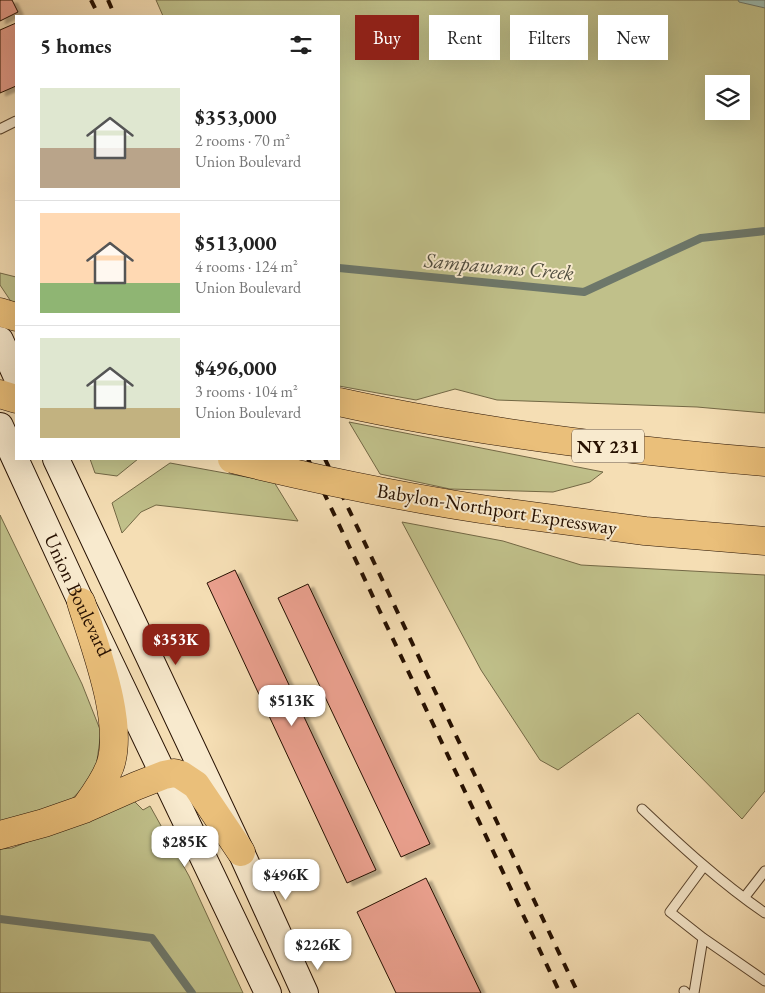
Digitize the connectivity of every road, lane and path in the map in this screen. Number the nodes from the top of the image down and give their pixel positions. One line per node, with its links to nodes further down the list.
1 (15, 122): 2 (lane)
2 (0, 129)
3 (0, 312): 4 (main road)
4 (15, 317)
5 (0, 340): 6 (main road)
6 (15, 372)
7 (0, 394): 8 (main road)
8 (15, 399)
9 (340, 402): 15 (main road, NY 231)
10 (0, 426): 11 (main road, Union Boulevard)
11 (15, 458)
12 (16, 460): 17 (main road, Union Boulevard)
13 (56, 460): 22 (main road, Union Boulevard)
14 (236, 460): 16 (main road, Babylon-Northport Expressway, bridge)
15 (765, 462)
16 (765, 541)
17 (81, 602): 18 (main road, Union Boulevard); 19 (main road)
18 (164, 776): 19 (main road); 22 (main road); 29 (main road, Union Boulevard)
19 (84, 809): 21 (main road)
20 (642, 809): 23 (lane)
21 (0, 835)
22 (241, 852): 30 (main road, Union Boulevard)
23 (704, 866): 25 (lane); 27 (lane)
24 (765, 871): 25 (lane)
25 (744, 898): 26 (lane)
26 (765, 913)
27 (703, 938): 28 (lane); 31 (lane)
28 (765, 981)
29 (268, 993)
30 (306, 993)
31 (694, 993)

